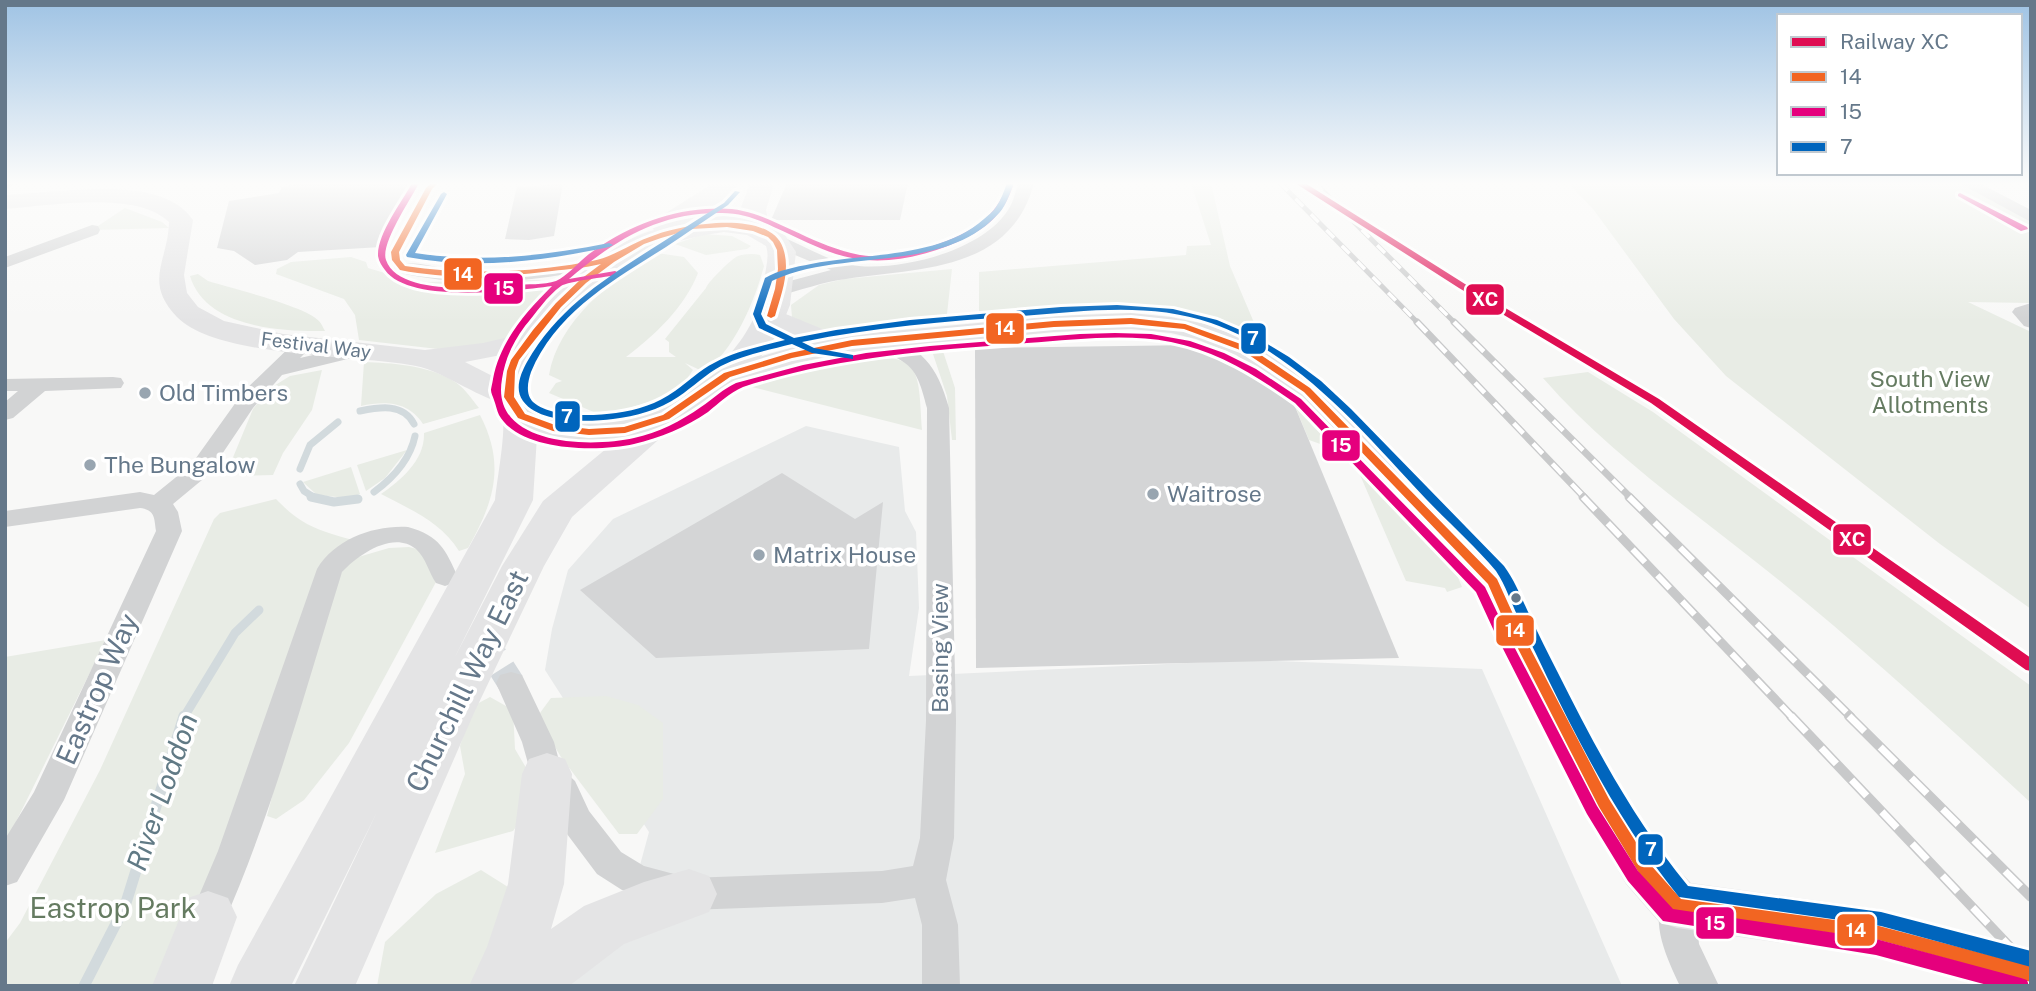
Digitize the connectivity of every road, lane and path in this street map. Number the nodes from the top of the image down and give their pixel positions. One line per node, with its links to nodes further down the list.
1 (181, 229): 19 (street, Festival Way)
2 (660, 229): 9 (main road)
3 (689, 229): 9 (main road)
4 (745, 229): 8 (main road)
5 (764, 229): 8 (main road)
6 (999, 229): 14 (street)
7 (92, 230): 11 (street)
8 (767, 235): 14 (street); 16 (main road)
9 (649, 238): 10 (main road, Churchill Way East)
10 (612, 259): 13 (street); 15 (main road, Churchill Way East)
11 (5, 263)
12 (402, 268): 13 (street)
13 (545, 271): 15 (street)
14 (859, 271): 16 (street)
15 (575, 288): 17 (main road, Churchill Way East)
16 (774, 303): 18 (street, Basing View); 23 (main road)
17 (527, 342): 21 (street, Festival Way); 27 (main road, Churchill Way East)
18 (864, 342): 23 (street, Basing View); 36 (street, Basing View); 38 (street, Basing View)
19 (302, 346): 20 (street, Festival Way); 22 (street)
20 (362, 350): 21 (street, Festival Way); 22 (street)
21 (415, 357): 27 (street, Festival Way)
22 (273, 371): 30 (street)
23 (727, 375): 29 (main road)
24 (113, 383): 25 (street)
25 (40, 384): 26 (street); 28 (street)
26 (5, 385)
27 (515, 406): 29 (main road); 42 (main road, Churchill Way East)
28 (5, 412)
29 (666, 417): 43 (main road, Churchill Way East)
30 (158, 503): 31 (street); 35 (street, Eastrop Way)
31 (5, 519)
32 (445, 577): 39 (street)
33 (510, 683): 34 (street)
34 (547, 774): 37 (street); 44 (main road)
35 (5, 871)
36 (928, 880): 37 (street); 46 (street, Basing View)
37 (689, 894): 45 (main road)
38 (1677, 905): 40 (street); 47 (street)
39 (208, 917): 41 (main road)
40 (2031, 974)
41 (182, 986)
42 (259, 986)
43 (324, 986)
44 (499, 986)
45 (520, 986)
46 (941, 986)
47 (1700, 986)

